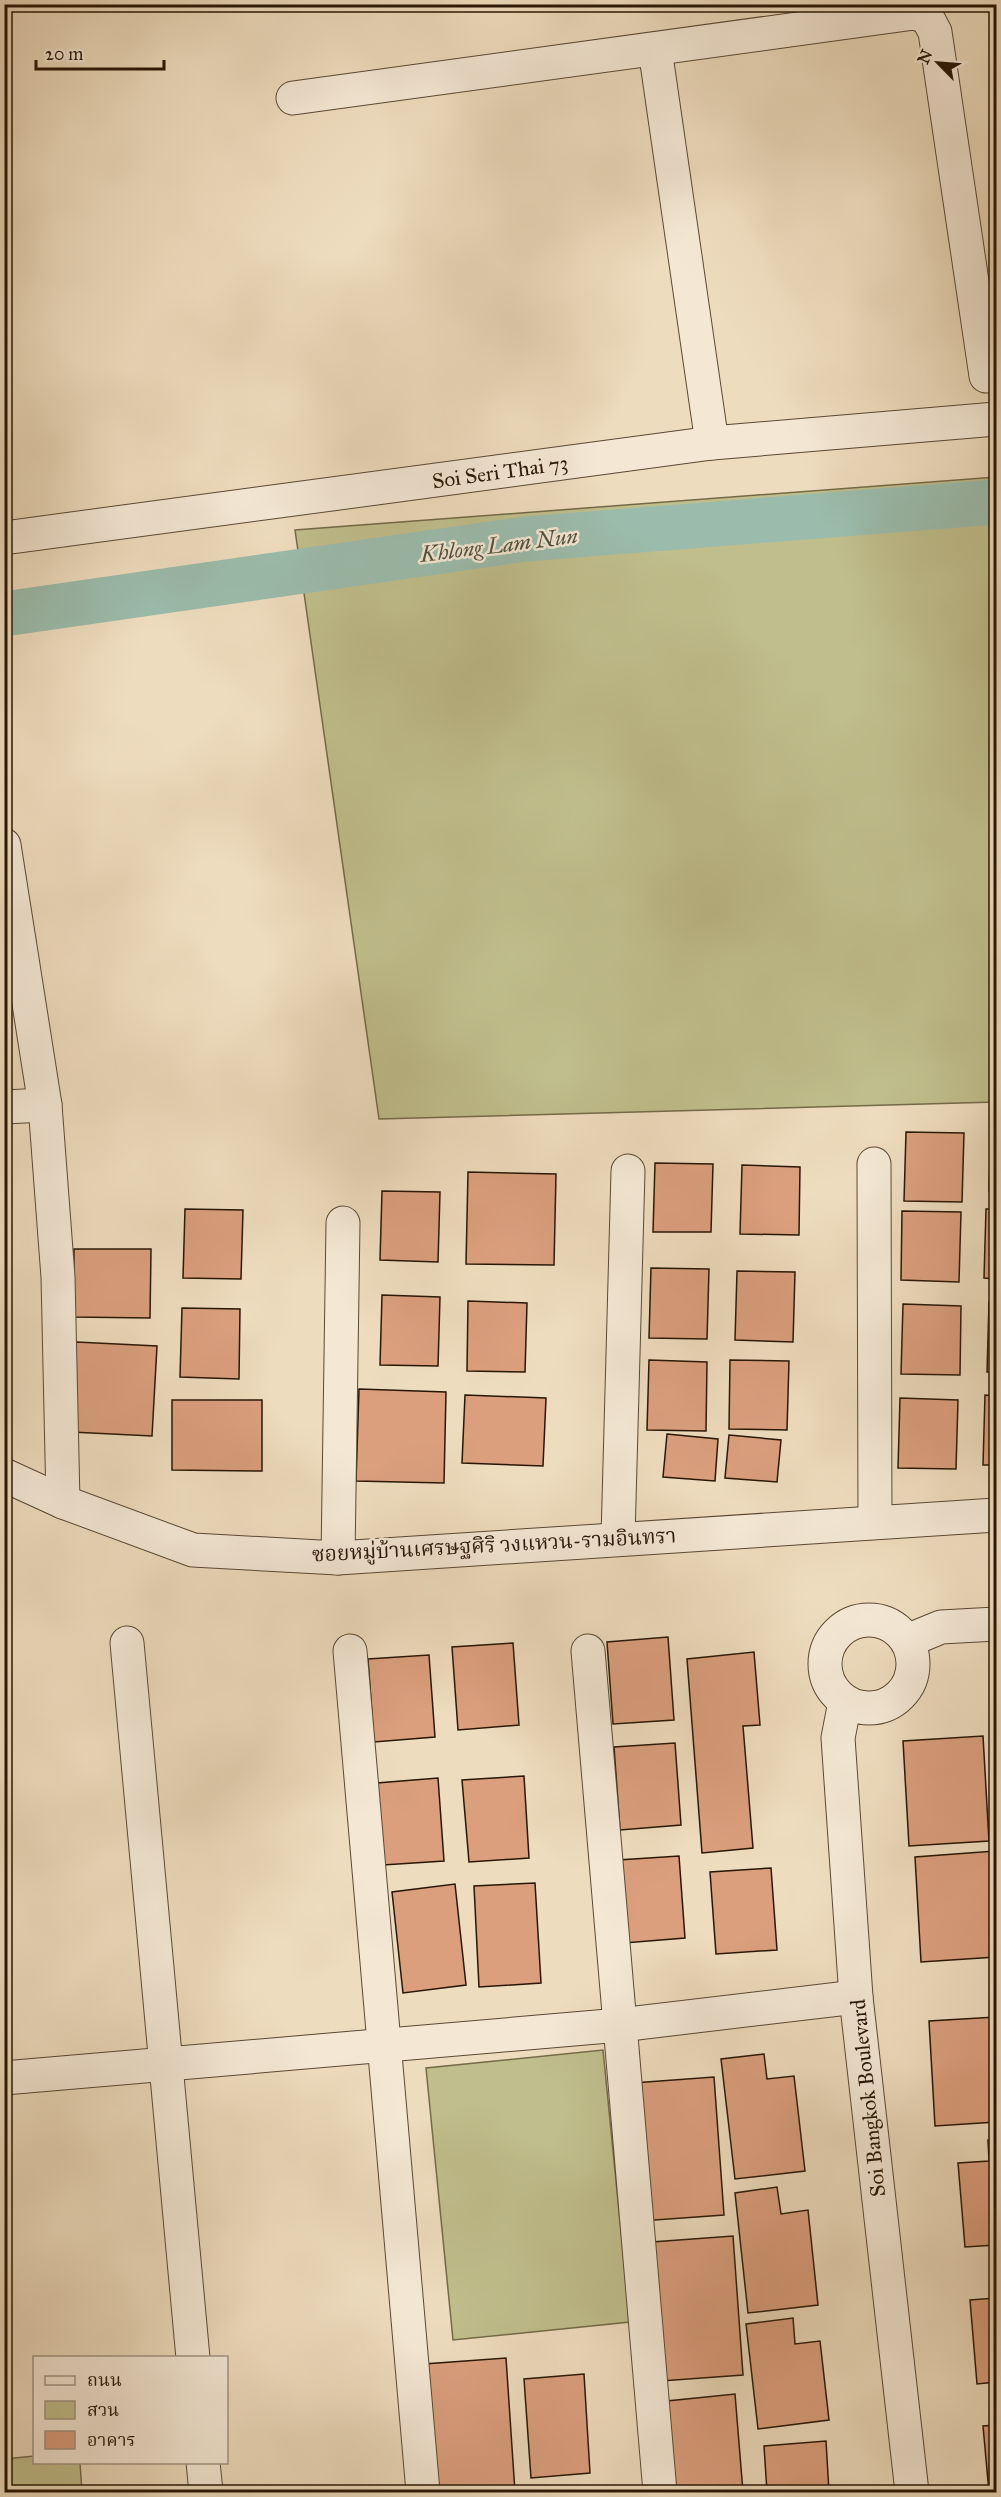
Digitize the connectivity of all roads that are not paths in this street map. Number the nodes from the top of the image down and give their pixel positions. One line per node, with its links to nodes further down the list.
1 (655, 49): 2 (street); 3 (street); 5 (street)
2 (293, 98)
3 (986, 376)
4 (996, 419): 5 (street, Soi Seri Thai 73)
5 (712, 443): 6 (street, Soi Seri Thai 73)
6 (4, 538)
7 (4, 845): 8 (street)
8 (45, 1105): 9 (street); 14 (street)
9 (4, 1107)
10 (874, 1164): 16 (street)
11 (628, 1171): 17 (street)
12 (343, 1223): 18 (street)
13 (4, 1475): 14 (street, ซอยหมู่บ้านเศรษฐศิริ วงแหวน-รามอินทรา)
14 (63, 1502): 18 (street, ซอยหมู่บ้านเศรษฐศิริ วงแหวน-รามอินทรา)
15 (996, 1515): 16 (street, ซอยหมู่บ้านเศรษฐศิริ วงแหวน-รามอินทรา)
16 (874, 1522): 17 (street, ซอยหมู่บ้านเศรษฐศิริ วงแหวน-รามอินทรา)
17 (618, 1538): 18 (street, ซอยหมู่บ้านเศรษฐศิริ วงแหวน-รามอินทรา)
18 (338, 1558)
19 (996, 1624): 20 (street)
20 (907, 1641): 24 (street); 24 (street)
21 (127, 1643): 28 (street)
22 (350, 1651): 27 (street)
23 (588, 1652): 26 (street)
24 (845, 1702): 25 (street, Soi Bangkok Boulevard)
25 (856, 1997): 26 (street); 35 (street, Soi Bangkok Boulevard)
26 (620, 2025): 27 (street); 34 (street)
27 (384, 2044): 28 (street); 33 (street)
28 (165, 2063): 29 (street); 30 (street)
29 (4, 2078)
30 (193, 2356)
31 (203, 2464): 32 (street)
32 (206, 2493)
33 (423, 2493)
34 (660, 2493)
35 (912, 2493)

